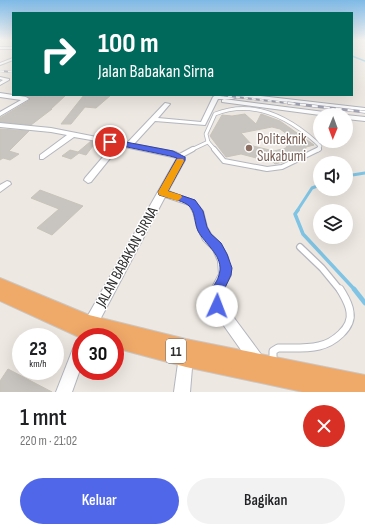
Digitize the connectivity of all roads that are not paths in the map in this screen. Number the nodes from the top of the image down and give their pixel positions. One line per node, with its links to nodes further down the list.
1 (12, 58): 2 (street)
2 (0, 64): 3 (street)
3 (10, 66)
4 (0, 78): 5 (street)
5 (0, 84)
6 (0, 95): 15 (street)
7 (218, 96): 11 (street)
8 (218, 96): 9 (street)
9 (235, 96)
10 (246, 96): 13 (street)
11 (215, 100): 14 (street); 17 (street)
12 (167, 104): 17 (street)
13 (365, 110)
14 (313, 113)
15 (0, 114)
16 (353, 118): 18 (street)
17 (153, 119): 23 (street)
18 (365, 119)
19 (0, 125): 20 (street)
20 (73, 134): 22 (street); 25 (street)
21 (208, 142): 21 (lane); 24 (lane)
22 (118, 143): 23 (street); 26 (street)
23 (129, 145): 24 (street)
24 (180, 156): 27 (street, JALAN BABAKAN SIRNA)
25 (43, 157)
26 (88, 180)
27 (162, 192): 30 (street, JALAN BABAKAN SIRNA); 34 (street)
28 (300, 247): 34 (lane)
29 (0, 288): 31 (highway, 11)
30 (89, 328)
31 (72, 330)
32 (124, 343): 33 (highway, 11)
33 (186, 353): 34 (highway, 11); 38 (street)
34 (267, 369): 36 (highway, 11)
35 (72, 370): 37 (street, JALAN BABAKAN SIRNA)
36 (363, 389)
37 (64, 392)
38 (182, 392)

